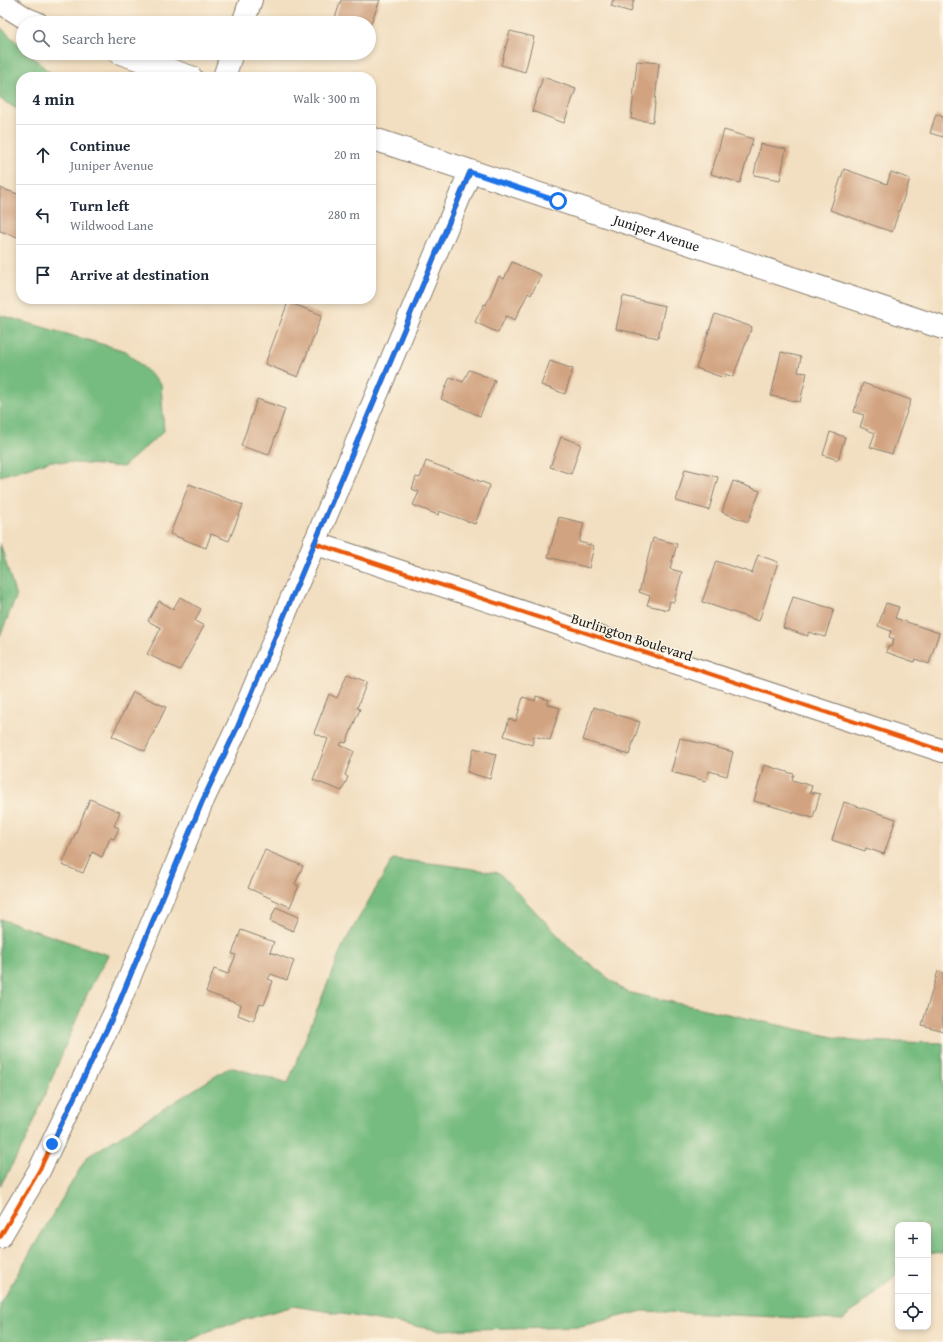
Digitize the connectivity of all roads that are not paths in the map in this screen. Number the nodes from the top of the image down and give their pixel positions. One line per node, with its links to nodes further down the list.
1 (251, 0): 4 (street)
2 (0, 2): 3 (street)
3 (22, 16)
4 (245, 16)
5 (141, 60): 7 (street)
6 (230, 60): 8 (street)
7 (176, 72)
8 (226, 72)
9 (376, 140): 10 (street, Juniper Avenue)
10 (470, 172): 11 (street, Juniper Avenue); 12 (street)
11 (943, 328)
12 (314, 543): 13 (street, Burlington Boulevard); 14 (street)
13 (943, 751)
14 (0, 1237)

